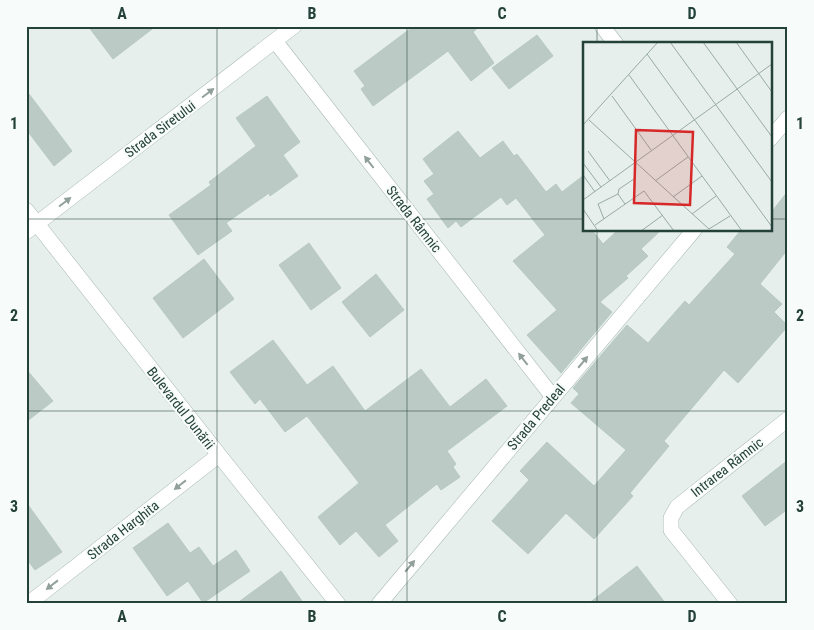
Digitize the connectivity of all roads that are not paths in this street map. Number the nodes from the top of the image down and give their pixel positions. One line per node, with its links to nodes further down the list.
1 (294, 26): 3 (street, Strada Siretului)
2 (602, 26): 4 (street)
3 (275, 41): 8 (street, Strada Siretului, one-way to 3); 10 (street, Strada Râmnic, one-way to 3)
4 (614, 42)
5 (788, 118): 6 (street)
6 (772, 137)
7 (26, 210): 8 (street, Bulevardul Dunării)
8 (31, 228): 12 (street, Bulevardul Dunării)
9 (693, 231): 10 (street, Strada Predeal, one-way to 9)
10 (553, 397): 15 (street, Strada Predeal, one-way to 10)
11 (788, 418): 16 (street, Intrarea Râmnic)
12 (219, 455): 13 (street, Strada Harghita, one-way to 13); 14 (street, Bulevardul Dunării)
13 (28, 604)
14 (338, 604)
15 (379, 604)
16 (730, 604)

